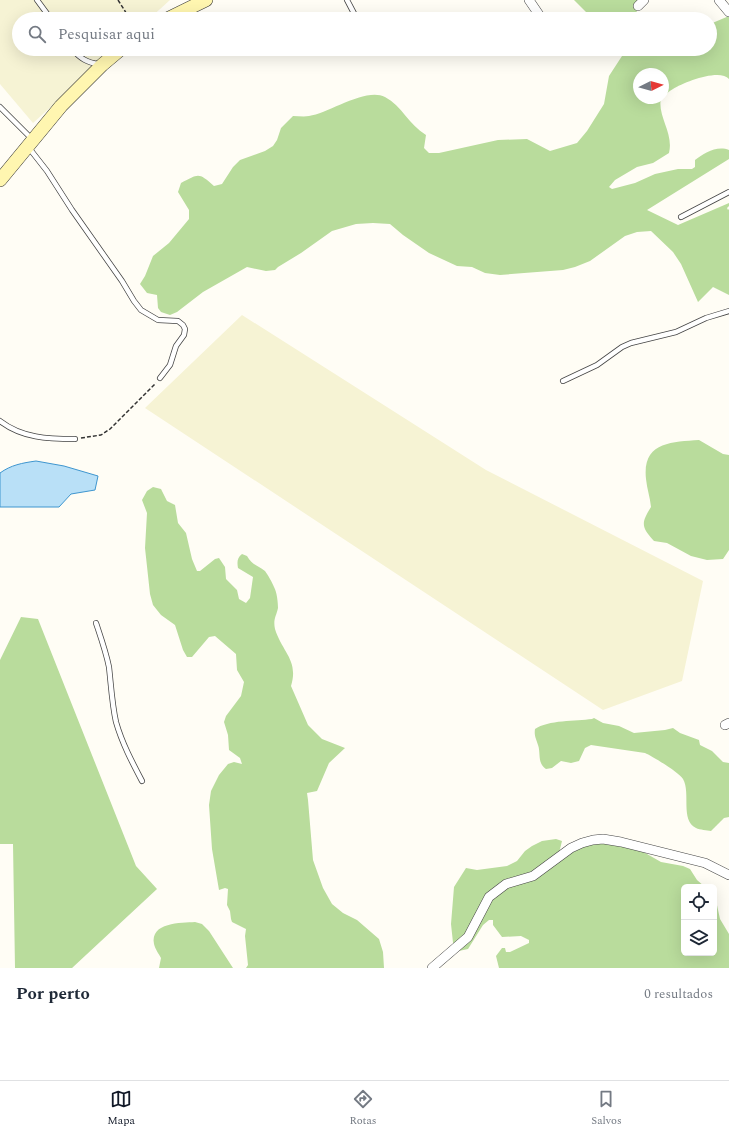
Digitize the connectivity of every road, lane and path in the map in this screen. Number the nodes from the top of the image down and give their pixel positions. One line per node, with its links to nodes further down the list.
1 (37, 0): 7 (lane)
2 (118, 0): 8 (path)
3 (206, 0): 9 (main road)
4 (347, 0): 10 (lane)
5 (529, 0): 11 (street)
6 (719, 0): 12 (street)
7 (46, 12)
8 (126, 12)
9 (181, 12)
10 (353, 12)
11 (537, 12)
12 (729, 12)
13 (78, 56): 15 (lane)
14 (113, 56): 15 (main road)
15 (102, 65): 17 (main road)
16 (0, 107): 17 (lane)
17 (31, 143): 18 (main road); 22 (lane)
18 (0, 180)
19 (729, 192): 20 (lane)
20 (681, 217)
21 (729, 311): 23 (lane)
22 (160, 378): 25 (path)
23 (563, 381)
24 (0, 420): 25 (lane)
25 (75, 439)
26 (96, 623): 27 (lane)
27 (142, 781)
28 (729, 875): 29 (street)
29 (432, 968)

